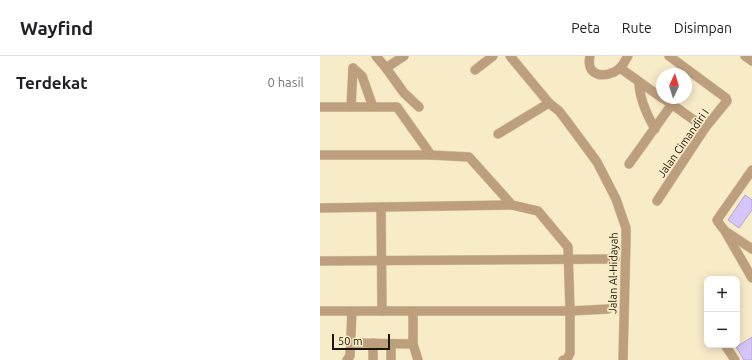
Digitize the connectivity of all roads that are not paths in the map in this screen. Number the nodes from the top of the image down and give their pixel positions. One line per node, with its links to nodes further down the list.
1 (376, 56): 10 (street)
2 (404, 56): 10 (street)
3 (493, 56): 12 (street)
4 (510, 56): 15 (street, Jalan Al-Hidayah)
5 (590, 56): 11 (street)
6 (628, 56): 11 (street)
7 (670, 56): 21 (street, Jalan Cimandiri I)
8 (745, 56): 9 (street)
9 (752, 61)
10 (386, 68): 20 (street)
11 (620, 68): 13 (street)
12 (475, 70)
13 (639, 82): 14 (street); 22 (street)
14 (656, 94)
15 (549, 103): 23 (street); 55 (street, Jalan Al-Hidayah)
16 (672, 104): 21 (street); 22 (street)
17 (320, 107): 18 (street)
18 (351, 107): 19 (street); 19 (street)
19 (373, 107): 25 (street)
20 (419, 107)
21 (705, 128): 28 (street, Jalan Cimandiri I)
22 (655, 129): 26 (street)
23 (498, 134)
24 (320, 155): 25 (street)
25 (430, 155): 29 (street)
26 (629, 164)
27 (752, 170): 32 (street)
28 (657, 201)
29 (512, 205): 30 (street); 34 (street)
30 (381, 207): 31 (street); 36 (street)
31 (320, 208)
32 (725, 231): 33 (street); 38 (street)
33 (752, 249)
34 (568, 259): 35 (street); 36 (street); 44 (street)
35 (615, 259)
36 (382, 260): 37 (street); 42 (street)
37 (320, 261)
38 (752, 278)
39 (608, 309): 44 (street)
40 (320, 311): 41 (street)
41 (352, 311): 42 (street); 45 (street)
42 (382, 311): 43 (street)
43 (413, 311): 44 (street); 48 (street)
44 (570, 311): 54 (street)
45 (351, 343): 46 (street); 50 (street)
46 (373, 343): 47 (street); 51 (street)
47 (391, 344): 48 (street); 52 (street)
48 (413, 344): 53 (street)
49 (727, 348): 56 (street)
50 (347, 360)
51 (373, 360)
52 (391, 360)
53 (418, 360)
54 (563, 360)
55 (623, 360)
56 (735, 360)

